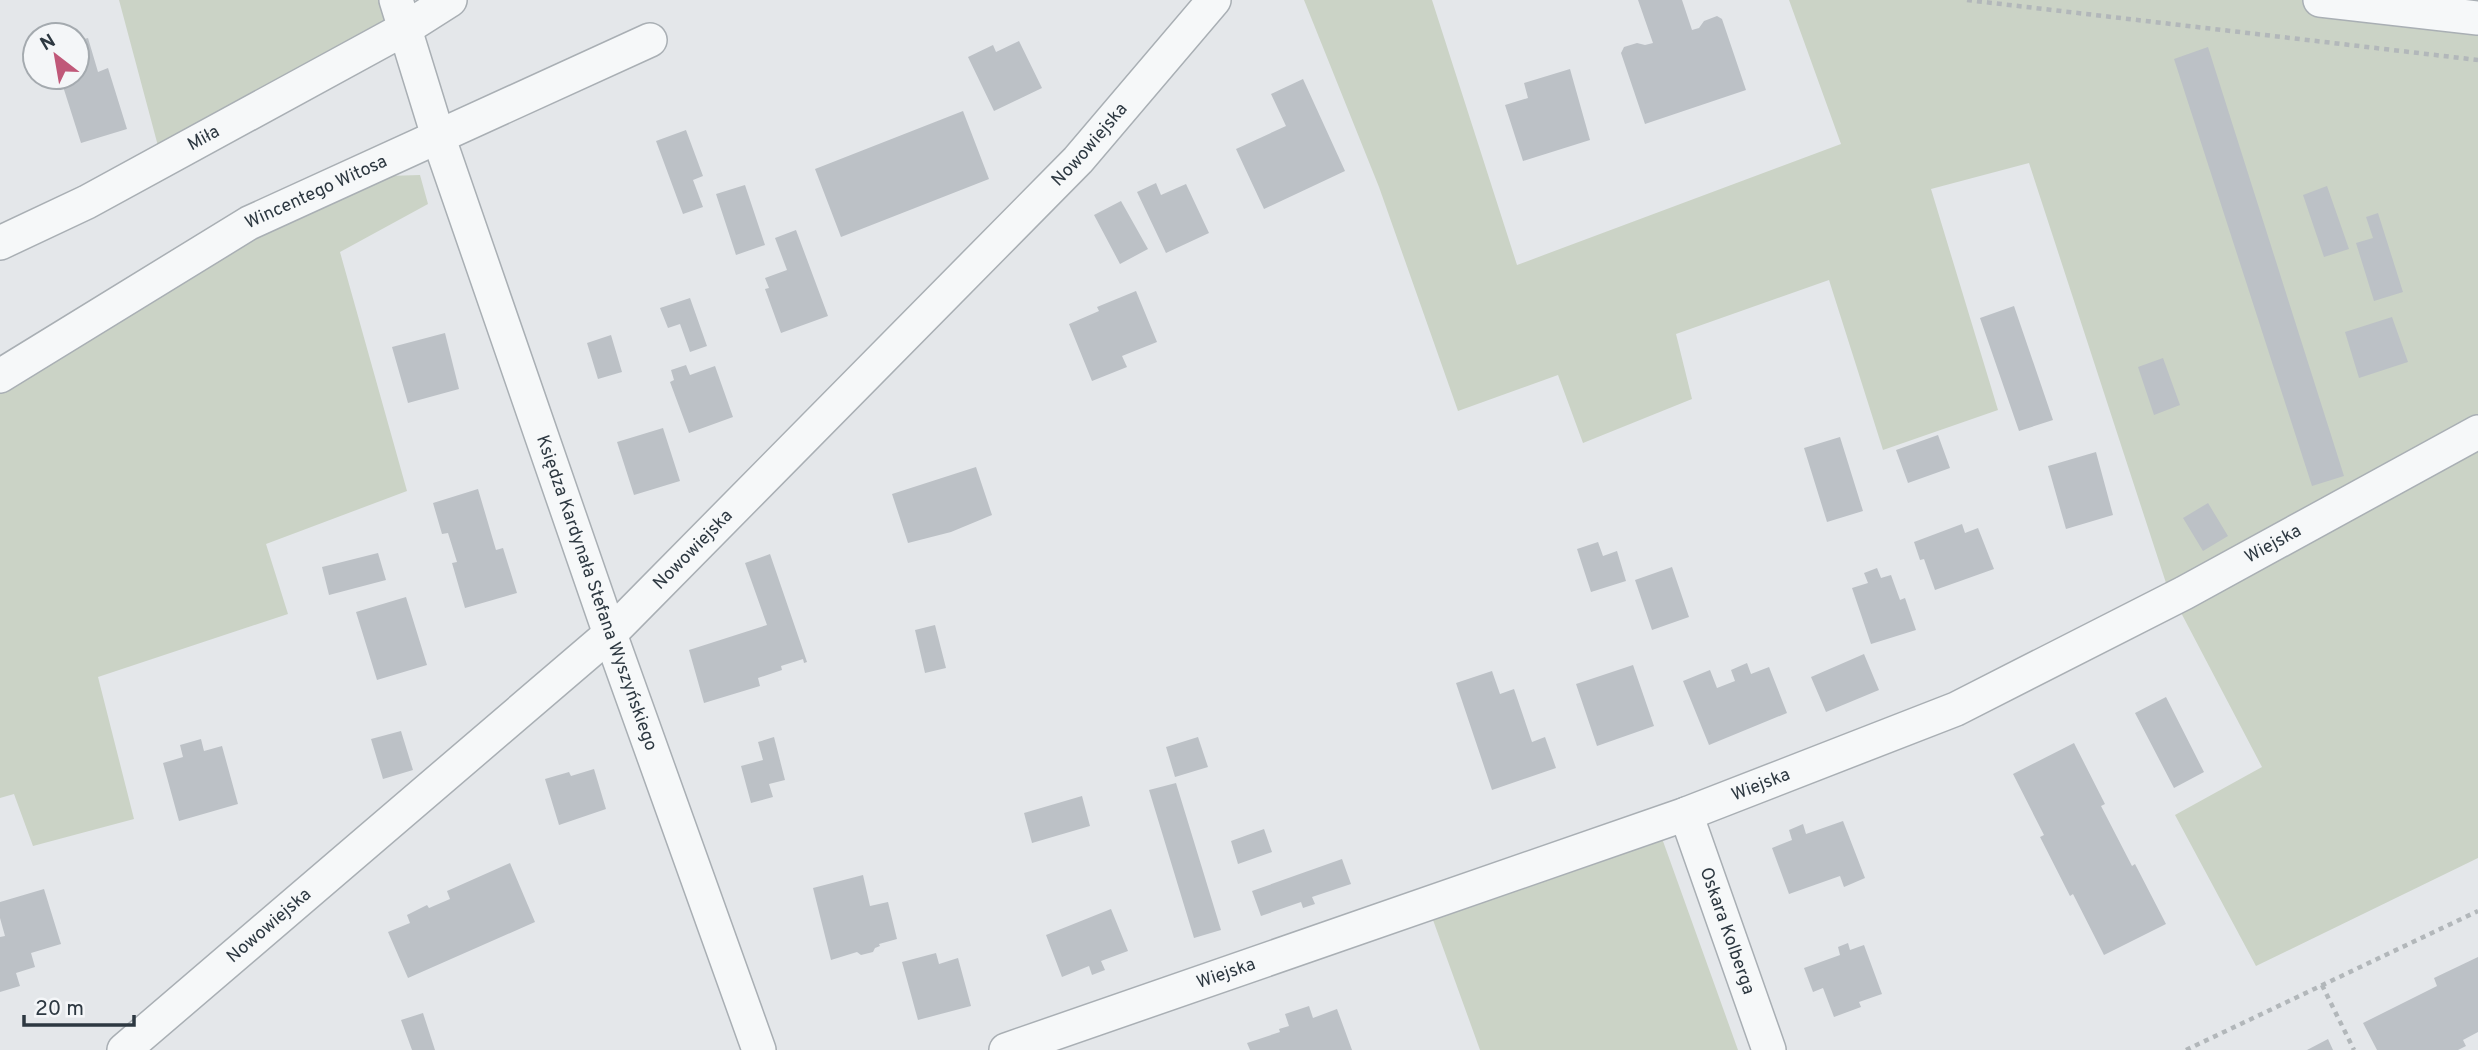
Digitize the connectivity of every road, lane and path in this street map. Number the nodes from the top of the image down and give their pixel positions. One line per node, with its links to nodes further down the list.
1 (450, 0): 5 (street, Miła)
2 (1214, 0): 13 (street, Nowowiejska)
3 (1967, 0): 8 (path)
4 (2320, 0): 6 (street)
5 (401, 14): 9 (street); 10 (street, Miła)
6 (2478, 18)
7 (650, 40): 9 (street, Wincentego Witosa)
8 (2478, 60)
9 (438, 136): 11 (street, Wincentego Witosa); 13 (street, Księdza Kardynała Stefana Wyszyńskiego)
10 (0, 243)
11 (0, 376)
12 (2478, 432): 14 (street, Wiejska)
13 (610, 634): 17 (street, Nowowiejska); 18 (street, Księdza Kardynała Stefana Wyszyńskiego)
14 (1686, 814): 19 (street, Wiejska); 20 (street, Oskara Kolberga)
15 (2478, 911): 16 (path)
16 (2322, 985): 21 (path); 22 (path)
17 (124, 1050)
18 (759, 1050)
19 (1006, 1050)
20 (1769, 1050)
21 (2186, 1050)
22 (2354, 1050)

